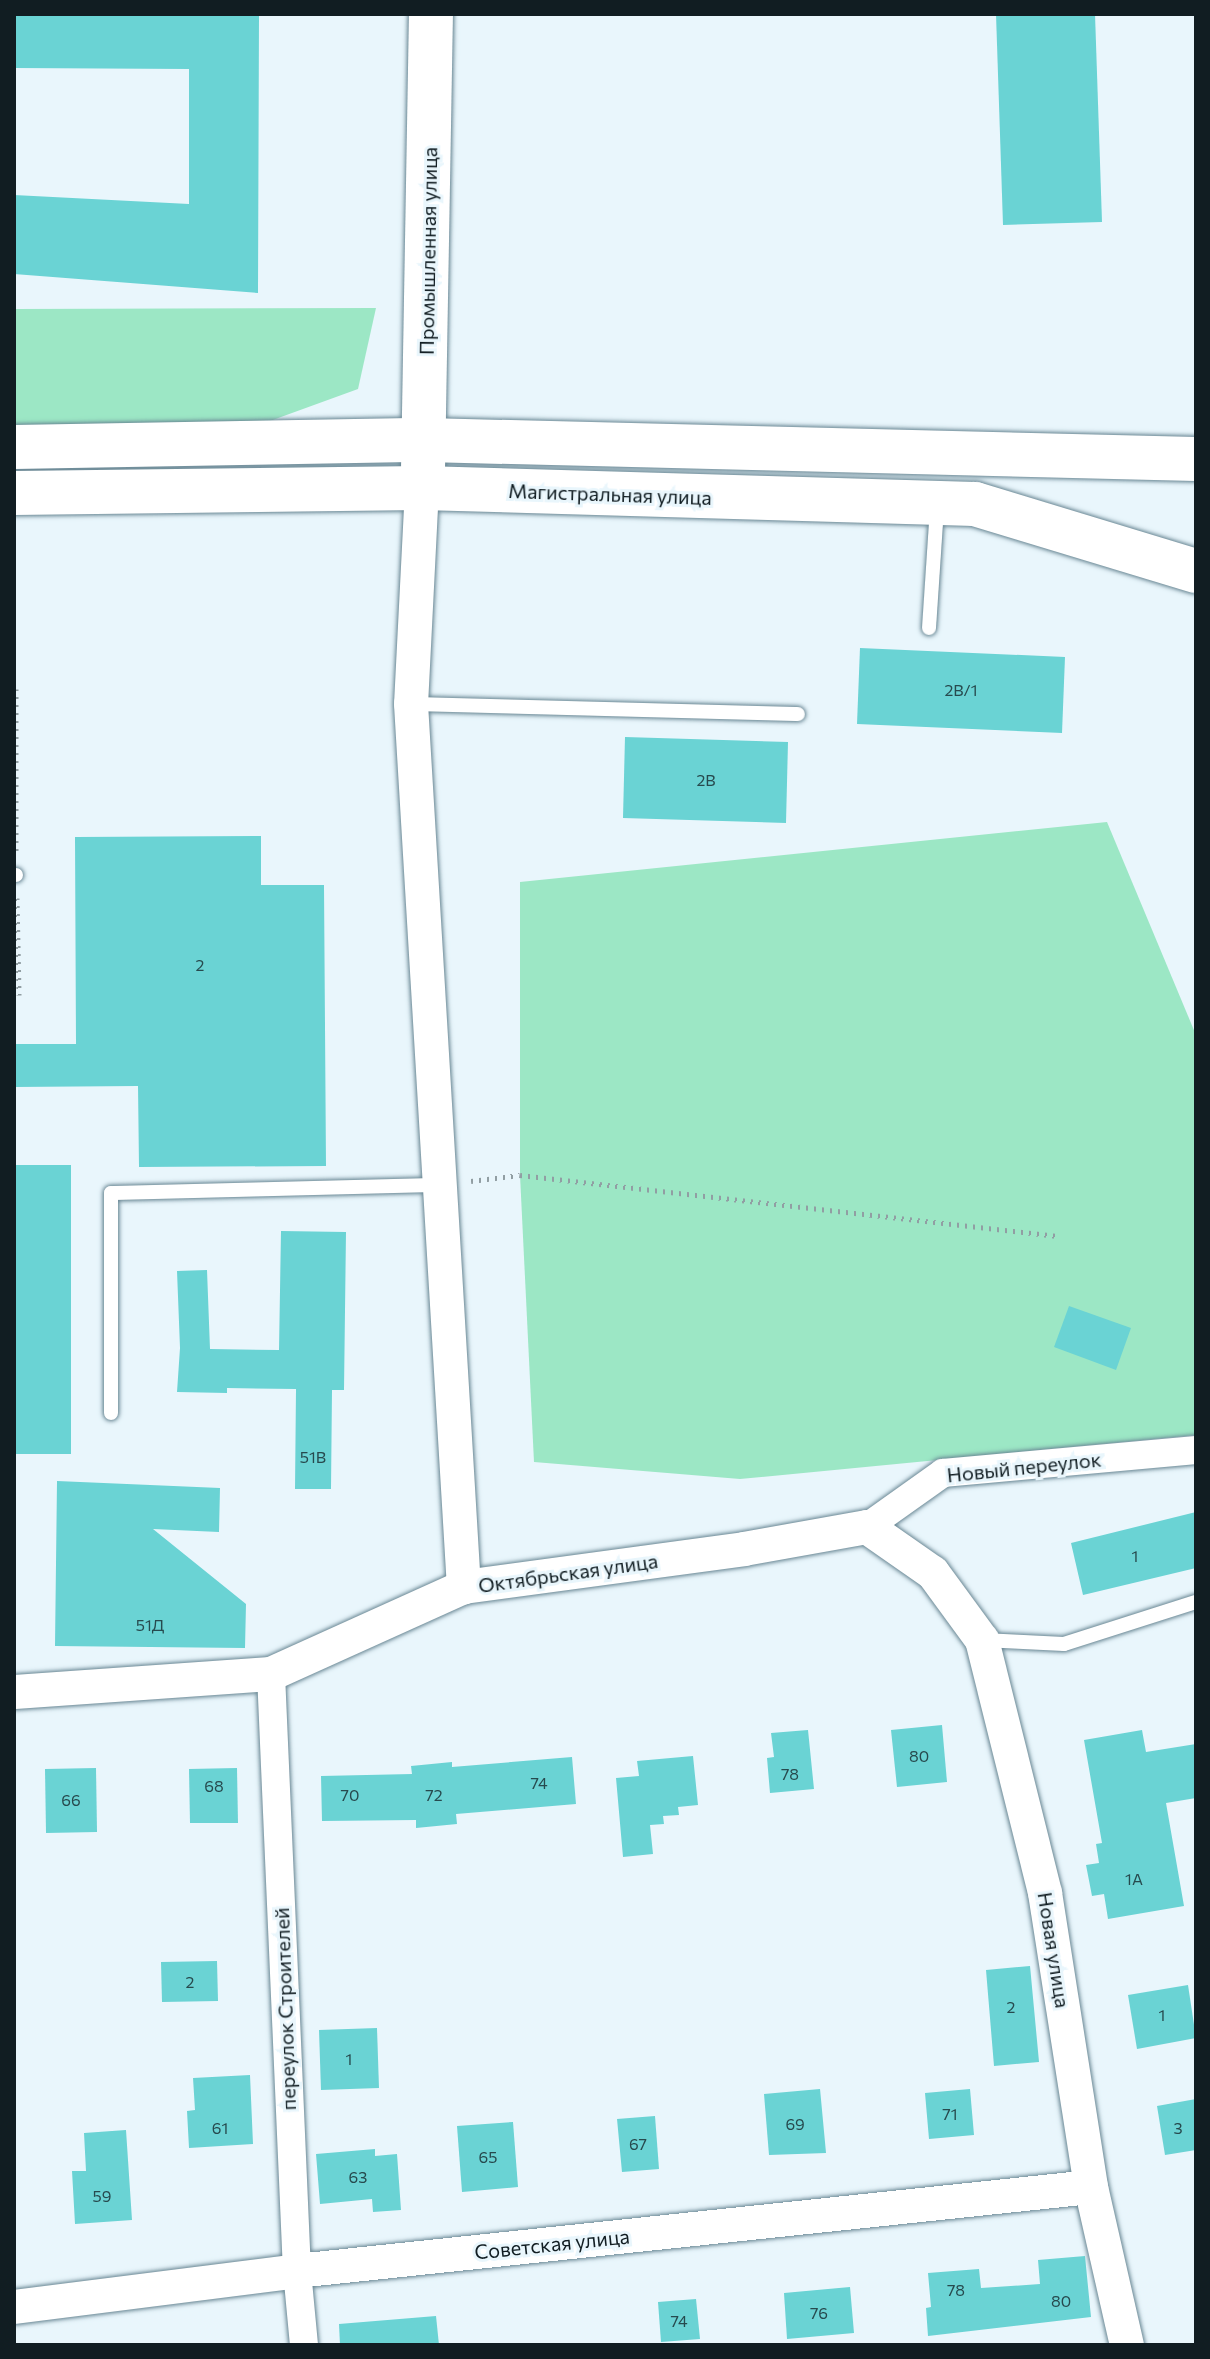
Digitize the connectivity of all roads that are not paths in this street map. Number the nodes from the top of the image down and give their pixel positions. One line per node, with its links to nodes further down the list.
1 (431, 14): 2 (main road, Промышленная улица)
2 (426, 440): 3 (main road); 4 (main road); 5 (main road, Промышленная улица)
3 (14, 447)
4 (1196, 459)
5 (422, 488): 6 (main road, Магистральная улица); 7 (main road, Магистральная улица); 10 (street)
6 (14, 493)
7 (938, 503): 8 (main road, Магистральная улица); 9 (lane)
8 (1196, 571)
9 (929, 628)
10 (411, 704): 11 (lane); 12 (street)
11 (798, 714)
12 (437, 1185): 13 (lane); 16 (street)
13 (111, 1413)
14 (1196, 1450): 15 (street, Новый переулок)
15 (867, 1527): 16 (street, Октябрьская улица); 18 (street, Новая улица)
16 (464, 1587): 19 (street, Октябрьская улица)
17 (1196, 1602): 18 (lane)
18 (982, 1640): 21 (street, Новая улица)
19 (271, 1674): 20 (street, Октябрьская улица); 22 (street, переулок Строителей)
20 (14, 1692)
21 (1091, 2187): 22 (street, Советская улица); 25 (street, Новая улица)
22 (297, 2271): 23 (street, Советская улица); 24 (street, переулок Строителей)
23 (14, 2307)
24 (304, 2345)
25 (1127, 2345)

